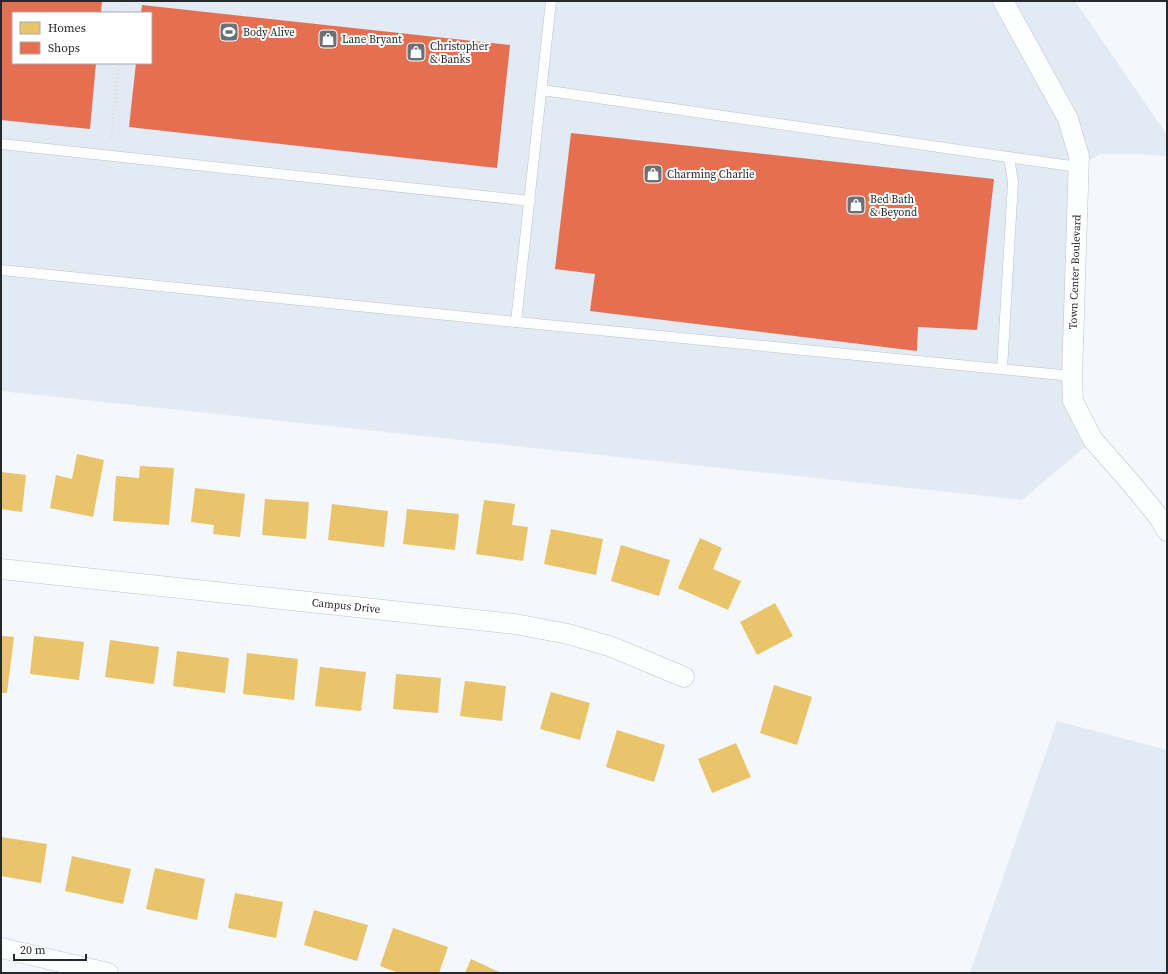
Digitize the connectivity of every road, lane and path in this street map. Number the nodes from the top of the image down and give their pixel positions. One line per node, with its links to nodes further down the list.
1 (126, 1): 4 (path)
2 (551, 1): 6 (lane)
3 (1003, 1): 10 (street, Town Center Boulevard)
4 (124, 12)
5 (119, 64): 8 (path)
6 (542, 90): 9 (lane); 11 (lane)
7 (1, 144): 8 (lane)
8 (109, 155): 11 (lane)
9 (1009, 157): 10 (lane); 14 (lane)
10 (1078, 167): 15 (street, Town Center Boulevard)
11 (530, 201): 13 (lane)
12 (1, 270): 13 (lane)
13 (516, 322): 14 (lane)
14 (1002, 369): 15 (lane)
15 (1072, 376): 16 (street, Town Center Boulevard)
16 (1167, 531)
17 (1, 569): 18 (street, Campus Drive)
18 (684, 677)
19 (1, 948): 20 (street)
20 (108, 973)

